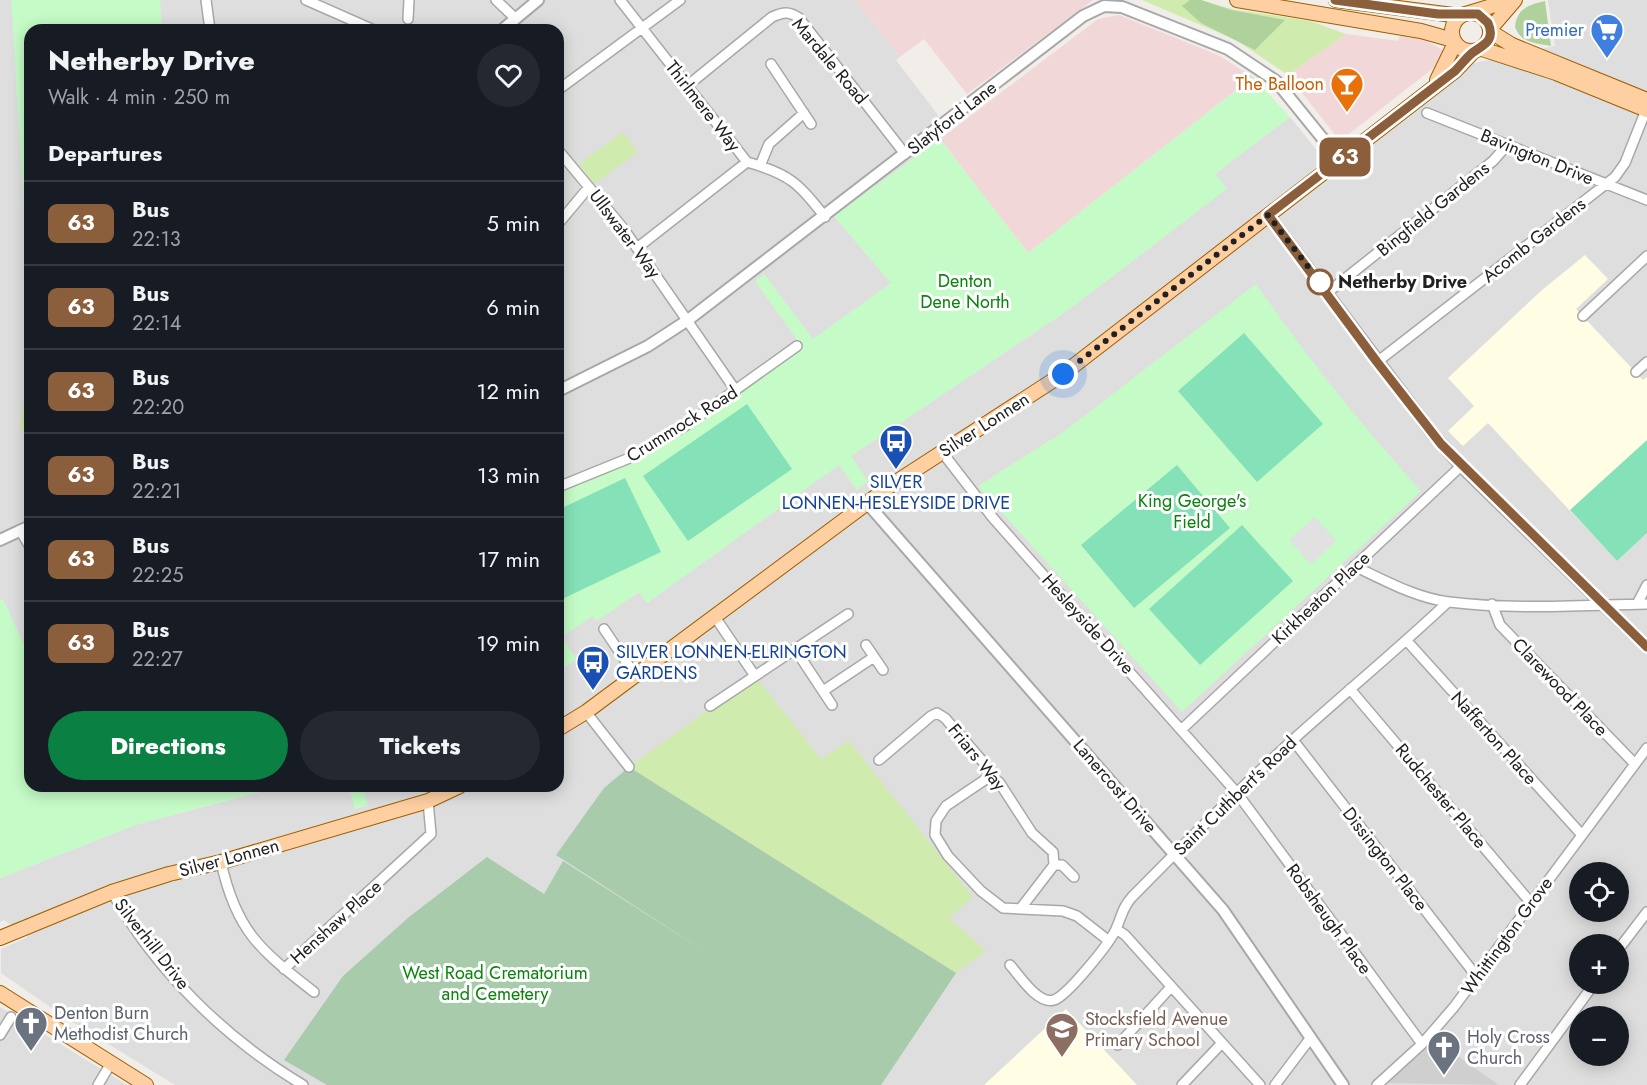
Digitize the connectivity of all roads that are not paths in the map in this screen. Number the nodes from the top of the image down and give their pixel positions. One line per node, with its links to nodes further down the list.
1 (206, 0): 14 (street)
2 (306, 0): 15 (street)
3 (409, 0): 13 (street)
4 (496, 0): 12 (street)
5 (538, 0): 12 (street)
6 (620, 0): 17 (street, Thirlmere Way)
7 (680, 0): 17 (street)
8 (1237, 0): 19 (main road)
9 (1336, 0): 11 (main road)
10 (1513, 0): 11 (main road); 18 (main road)
11 (1465, 14): 18 (main road); 19 (main road)
12 (515, 18): 16 (street)
13 (408, 19)
14 (209, 24)
15 (360, 24)
16 (508, 24)
17 (642, 28): 22 (street); 23 (street, Thirlmere Way)
18 (1491, 30): 20 (main road); 25 (main road)
19 (1454, 42): 20 (main road); 24 (main road, Silver Lonnen)
20 (1478, 50): 24 (main road, Silver Lonnen); 25 (main road)
21 (771, 64): 27 (street)
22 (564, 86)
23 (687, 86): 30 (street, Mardale Road); 33 (street, Thirlmere Way)
24 (1430, 89): 32 (main road, Silver Lonnen)
25 (1646, 107): 35 (street, Acomb Gardens)
26 (1427, 112): 29 (street, Bavington Drive)
27 (804, 113): 28 (street); 34 (street)
28 (811, 124)
29 (1508, 144): 35 (street, Bavington Drive); 43 (street, Bingfield Gardens)
30 (905, 154): 32 (street, Slatyford Lane); 40 (street, Slatyford Lane)
31 (564, 157): 36 (street, Ullswater Way)
32 (1340, 160): 38 (main road, Silver Lonnen)
33 (747, 162): 34 (street, Thirlmere Way); 41 (street)
34 (760, 166): 40 (street, Thirlmere Way)
35 (1606, 185): 37 (street, Bavington Drive); 47 (street, Acomb Gardens)
36 (589, 187): 39 (street); 41 (street, Ullswater Way)
37 (1647, 200)
38 (1268, 215): 43 (street); 52 (main road, Silver Lonnen)
39 (564, 217)
40 (825, 217): 45 (street, Slatyford Lane)
41 (637, 248): 45 (street, Ullswater Way)
42 (1647, 256): 44 (street)
43 (1327, 293): 47 (street)
44 (1583, 316)
45 (688, 321): 50 (street, Slatyford Lane); 51 (street, Ullswater Way)
46 (797, 346): 51 (street, Crummock Road)
47 (1377, 362): 53 (street)
48 (1647, 362): 49 (street)
49 (1636, 372)
50 (564, 388)
51 (736, 390): 54 (street, Crummock Road)
52 (942, 452): 55 (main road, Silver Lonnen); 81 (street, Hesleyside Drive)
53 (1461, 466): 58 (street, Kirkheaton Place); 63 (street)
54 (564, 485)
55 (867, 503): 65 (main road, Silver Lonnen); 92 (street, Lanercost Drive)
56 (24, 528): 57 (street)
57 (1, 537)
58 (1354, 566): 60 (street); 81 (street, Kirkheaton Place)
59 (1647, 585): 62 (street)
60 (1448, 602): 61 (street); 67 (street, Saint Cuthbert's Road)
61 (1492, 604): 63 (street); 85 (street, Clarewood Place)
62 (1642, 604): 63 (street)
63 (1604, 605): 69 (street)
64 (848, 614): 70 (street)
65 (715, 616): 73 (main road, Silver Lonnen); 74 (street)
66 (604, 629): 73 (street)
67 (1407, 641): 75 (street, Saint Cuthbert's Road); 91 (street, Nafferton Place)
68 (866, 645): 71 (street)
69 (1647, 647)
70 (795, 649): 74 (street); 76 (street)
71 (874, 657): 72 (street); 76 (street)
72 (883, 670)
73 (636, 675): 79 (main road, Silver Lonnen)
74 (755, 676): 78 (street)
75 (1350, 689): 82 (street, Saint Cuthbert's Road); 97 (street, Rudchester Place)
76 (823, 691): 77 (street)
77 (832, 705)
78 (710, 706)
79 (586, 712): 80 (main road, Silver Lonnen); 86 (street)
80 (564, 725)
81 (1181, 730): 89 (street, Hesleyside Drive)
82 (1293, 740): 89 (street, Saint Cuthbert's Road); 106 (street, Dissington Place)
83 (1647, 748): 85 (street, Whittington Grove)
84 (879, 760): 87 (street, Friars Way)
85 (1635, 764): 91 (street, Whittington Grove)
86 (629, 767)
87 (989, 777): 94 (street, Friars Way); 98 (street)
88 (447, 792): 90 (main road, Silver Lonnen)
89 (1237, 793): 92 (street, Saint Cuthbert's Road); 115 (street, Robsheugh Place)
90 (428, 801): 93 (main road, Silver Lonnen); 105 (street, Henshaw Place)
91 (1582, 834): 97 (street, Whittington Grove)
92 (1174, 854): 100 (street, Saint Cuthbert's Road); 113 (street, Lanercost Drive)
93 (221, 862): 96 (main road, Silver Lonnen); 105 (street, Henshaw Place)
94 (1054, 865): 95 (street, Friars Way); 98 (street)
95 (1074, 878)
96 (112, 892): 102 (main road, Silver Lonnen); 120 (street, Silverhill Drive)
97 (1531, 903): 106 (street, Whittington Grove)
98 (1021, 908): 103 (street)
99 (1647, 912): 101 (street)
100 (1116, 929): 103 (street, Saint Cuthbert's Road); 107 (street)
101 (1629, 936)
102 (0, 938)
103 (1109, 941): 104 (street, Saint Cuthbert's Road)
104 (1010, 965)
105 (284, 969): 108 (street)
106 (1477, 977): 115 (street, Whittington Grove)
107 (1171, 987): 114 (street); 116 (street)
108 (314, 992)
109 (2, 993): 117 (main road)
110 (1587, 994): 126 (street)
111 (10, 1017): 112 (street)
112 (0, 1035)
113 (1310, 1040): 123 (street); 124 (street, Lanercost Drive)
114 (1221, 1044): 121 (street); 122 (street)
115 (1422, 1044): 125 (street, Whittington Grove)
116 (1118, 1045)
117 (111, 1063): 118 (street); 119 (main road)
118 (98, 1085)
119 (146, 1085)
120 (303, 1085)
121 (1182, 1085)
122 (1260, 1085)
123 (1275, 1085)
124 (1342, 1085)
125 (1377, 1085)
126 (1520, 1085)

